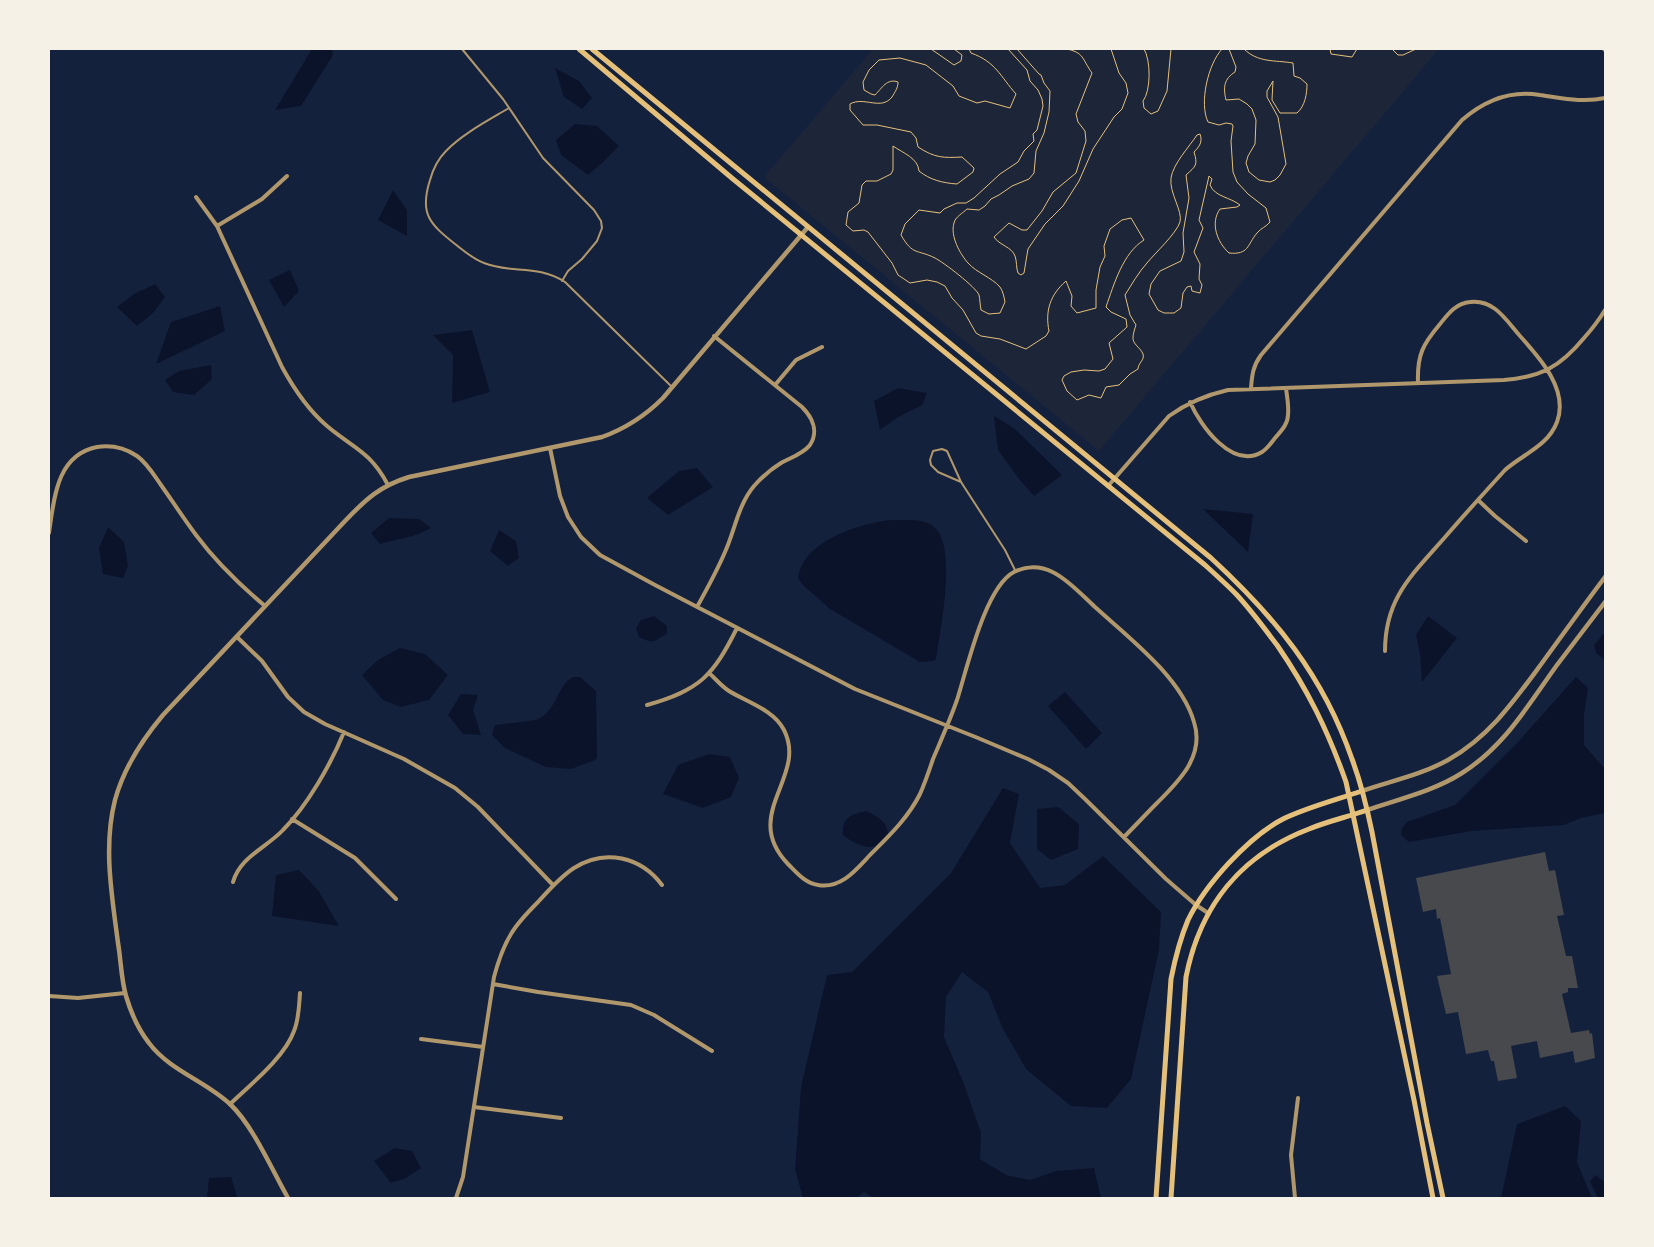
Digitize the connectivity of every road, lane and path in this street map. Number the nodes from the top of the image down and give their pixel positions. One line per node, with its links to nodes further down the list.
1 (462, 49): 21 (lane)
2 (579, 49): 26 (main road)
3 (592, 49): 25 (main road)
4 (931, 49): 5 (path)
5 (954, 49)
6 (969, 49): 13 (path)
7 (1008, 49): 8 (path)
8 (1017, 49)
9 (1066, 49): 10 (path)
10 (1111, 49)
11 (1144, 49): 12 (path)
12 (1171, 49)
13 (1222, 49)
14 (1230, 49): 15 (path)
15 (1244, 49)
16 (1330, 49): 17 (path)
17 (1357, 49)
18 (1392, 49): 19 (path)
19 (1416, 49)
20 (1605, 98): 35 (street)
21 (509, 108): 27 (lane); 27 (lane)
22 (287, 176): 24 (street)
23 (196, 198): 24 (street)
24 (217, 226): 41 (street)
25 (808, 227): 26 (street); 39 (main road)
26 (802, 235): 29 (street); 42 (main road)
27 (562, 281): 34 (lane)
28 (1605, 310): 31 (street)
29 (714, 336): 33 (street); 34 (street)
30 (822, 347): 33 (street)
31 (1548, 371): 32 (street); 32 (street); 43 (street)
32 (1418, 382): 36 (street)
33 (775, 385): 50 (street)
34 (672, 388): 38 (street)
35 (1251, 388): 36 (street); 37 (street)
36 (1286, 388): 37 (street)
37 (1190, 402): 39 (street)
38 (550, 448): 41 (street); 50 (street)
39 (1115, 478): 42 (street); 58 (main road)
40 (961, 482): 40 (lane); 46 (lane)
41 (388, 485): 49 (street)
42 (1108, 486): 59 (main road)
43 (1478, 500): 45 (street); 53 (street)
44 (49, 533): 49 (street)
45 (1526, 541)
46 (1016, 572): 56 (street); 63 (street)
47 (1605, 577): 58 (street)
48 (1605, 602): 60 (street)
49 (266, 606): 52 (street)
50 (697, 607): 51 (street)
51 (738, 628): 54 (street); 56 (street)
52 (238, 637): 57 (street); 71 (street)
53 (1385, 652)
54 (710, 673): 55 (street); 56 (street)
55 (647, 705)
56 (947, 726): 63 (street)
57 (344, 732): 62 (street); 65 (street)
58 (1362, 791): 59 (main road); 60 (main road)
59 (1349, 796): 61 (main road); 68 (main road)
60 (1367, 810): 61 (main road); 87 (main road)
61 (1354, 814): 69 (main road); 86 (main road)
62 (292, 819): 64 (street); 67 (street)
63 (1124, 837): 68 (street)
64 (233, 882)
65 (553, 885): 66 (street); 70 (street)
66 (662, 885)
67 (396, 899)
68 (1196, 905): 69 (street); 83 (main road)
69 (1208, 913): 84 (main road)
70 (493, 984): 75 (street); 76 (street)
71 (125, 993): 73 (street); 78 (street)
72 (300, 993): 78 (street)
73 (49, 996)
74 (421, 1039): 75 (street)
75 (483, 1047): 79 (street)
76 (712, 1051)
77 (1298, 1098): 85 (street)
78 (230, 1104): 81 (street)
79 (474, 1107): 80 (street); 82 (street)
80 (561, 1118)
81 (288, 1198)
82 (456, 1198)
83 (1156, 1198)
84 (1171, 1198)
85 (1295, 1198)
86 (1433, 1198)
87 (1443, 1198)

